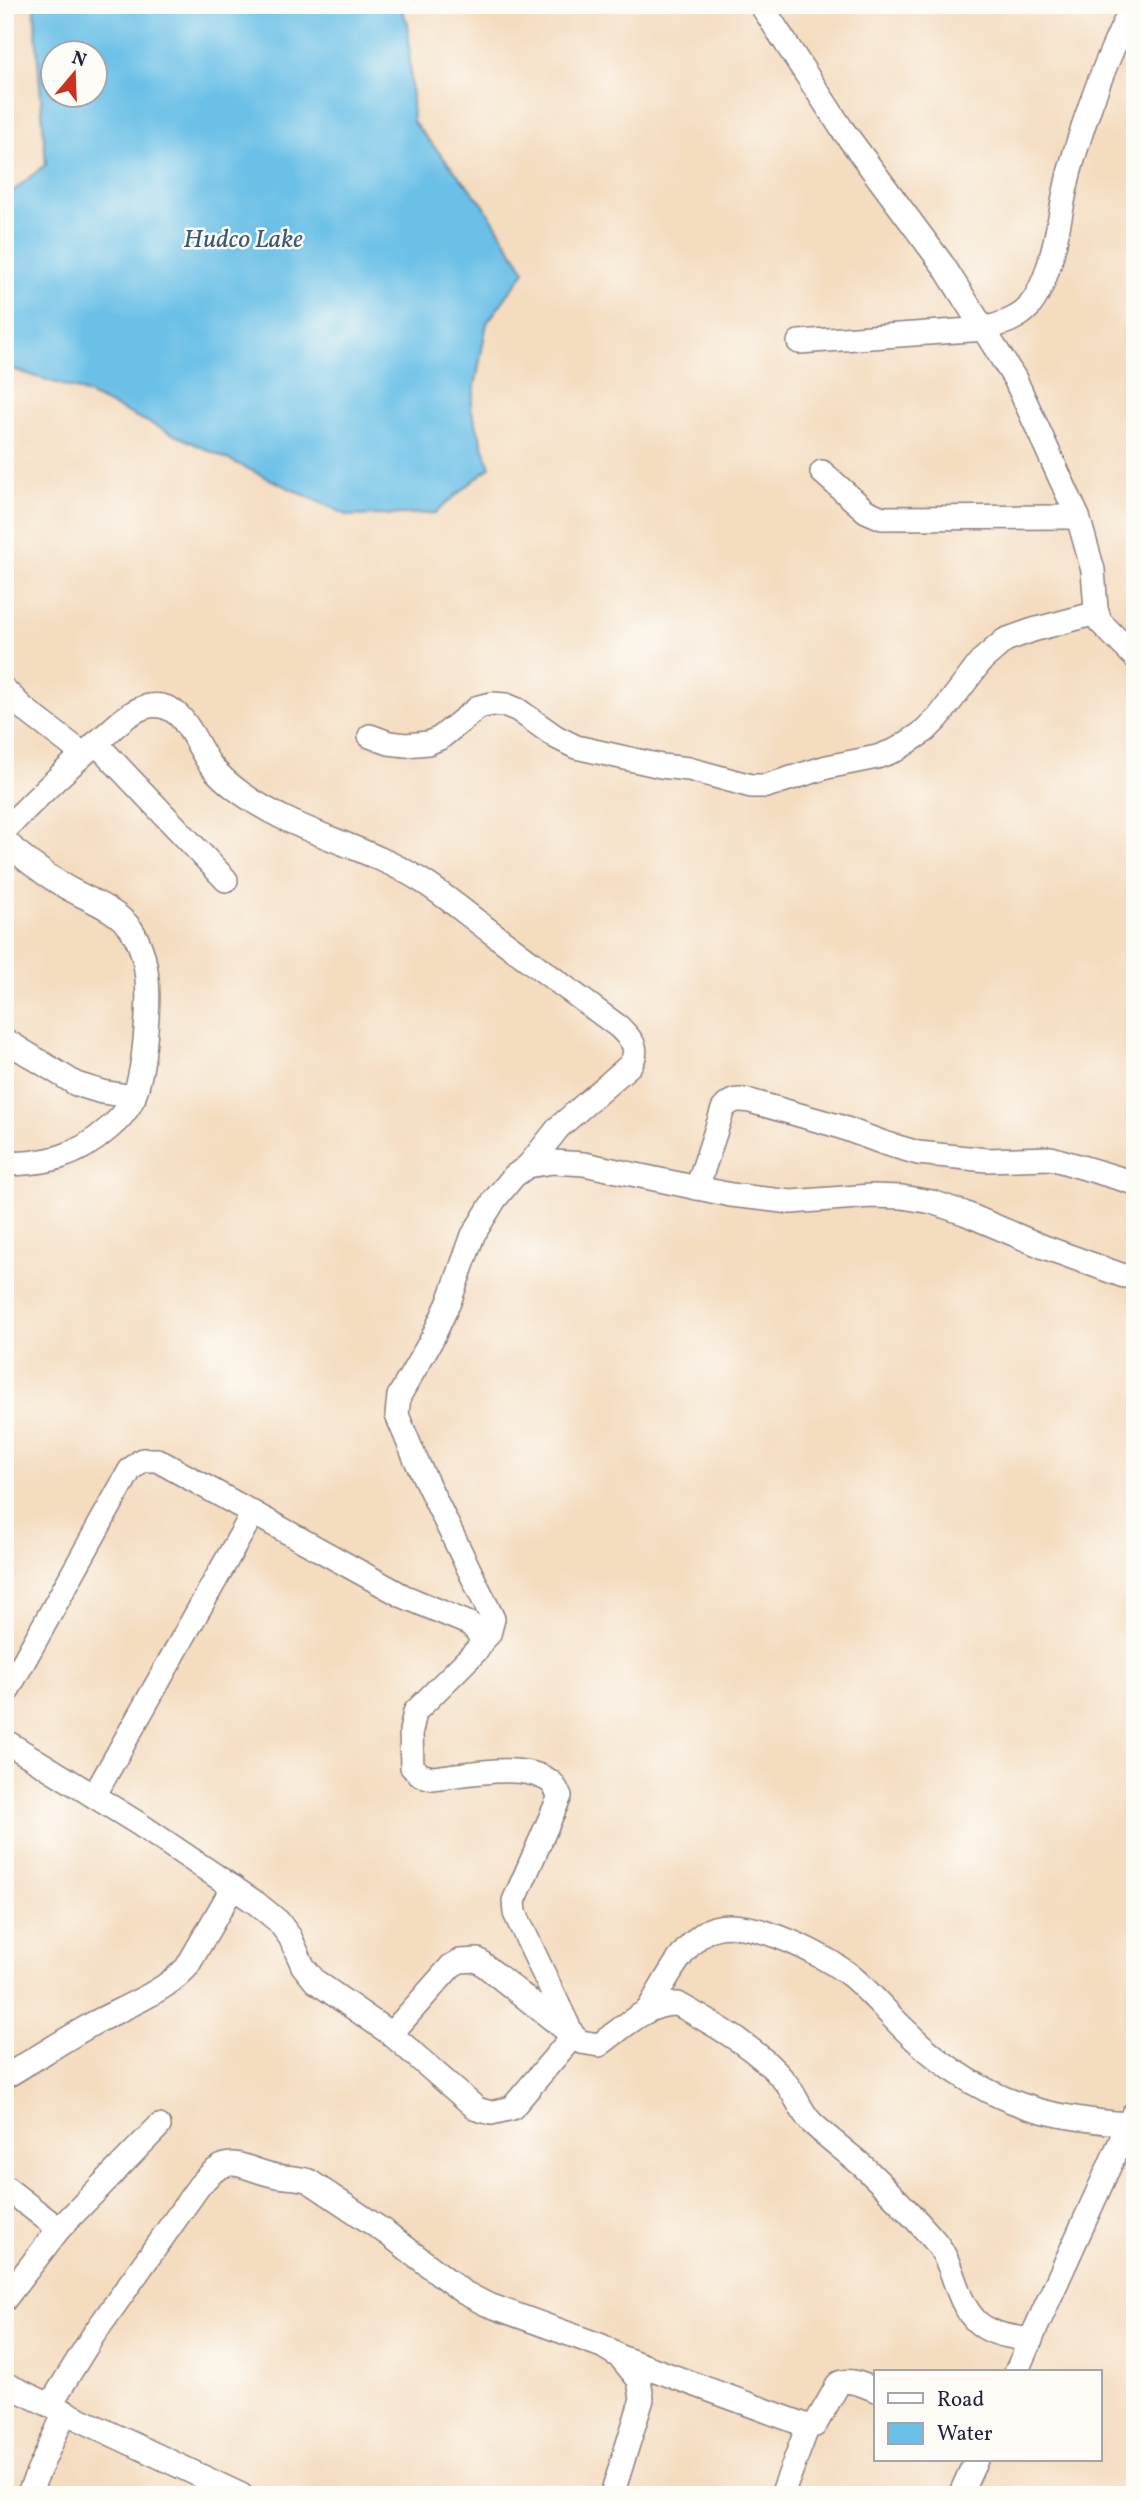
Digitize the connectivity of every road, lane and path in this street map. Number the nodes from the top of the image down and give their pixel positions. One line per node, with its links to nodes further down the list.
1 (761, 5): 3 (street)
2 (1133, 5): 3 (street)
3 (985, 329): 4 (street); 6 (street)
4 (799, 342)
5 (822, 472): 6 (street)
6 (1078, 517): 7 (street)
7 (1097, 613): 8 (street); 10 (street)
8 (1135, 657)
9 (5, 690): 11 (street)
10 (370, 736)
11 (90, 749): 12 (street); 14 (street); 18 (street)
12 (5, 830)
13 (5, 841): 16 (street)
14 (226, 880)
15 (5, 1040): 16 (street)
16 (134, 1097): 17 (street)
17 (5, 1164)
18 (528, 1166): 20 (street); 23 (street)
19 (1135, 1184): 20 (street)
20 (697, 1188): 21 (street)
21 (1124, 1276)
22 (253, 1513): 23 (street); 24 (street); 26 (street)
23 (481, 1642): 30 (street)
24 (5, 1695)
25 (5, 1741): 26 (street)
26 (94, 1796): 27 (street)
27 (233, 1887): 29 (street); 31 (street)
28 (648, 2010): 30 (street); 32 (street); 37 (street)
29 (391, 2034): 30 (street); 30 (street)
30 (573, 2036)
31 (5, 2077)
32 (1133, 2121): 37 (street)
33 (159, 2126): 35 (street)
34 (5, 2187): 35 (street)
35 (59, 2230): 36 (street)
36 (5, 2299)
37 (1031, 2340): 39 (street)
38 (620, 2357): 42 (street); 43 (street); 47 (street)
39 (1017, 2370)
40 (5, 2384): 42 (street)
41 (874, 2389): 43 (street)
42 (57, 2409): 45 (street); 46 (street)
43 (808, 2426): 48 (street)
44 (975, 2462): 49 (street)
45 (28, 2495)
46 (241, 2495)
47 (612, 2495)
48 (782, 2495)
49 (960, 2495)

